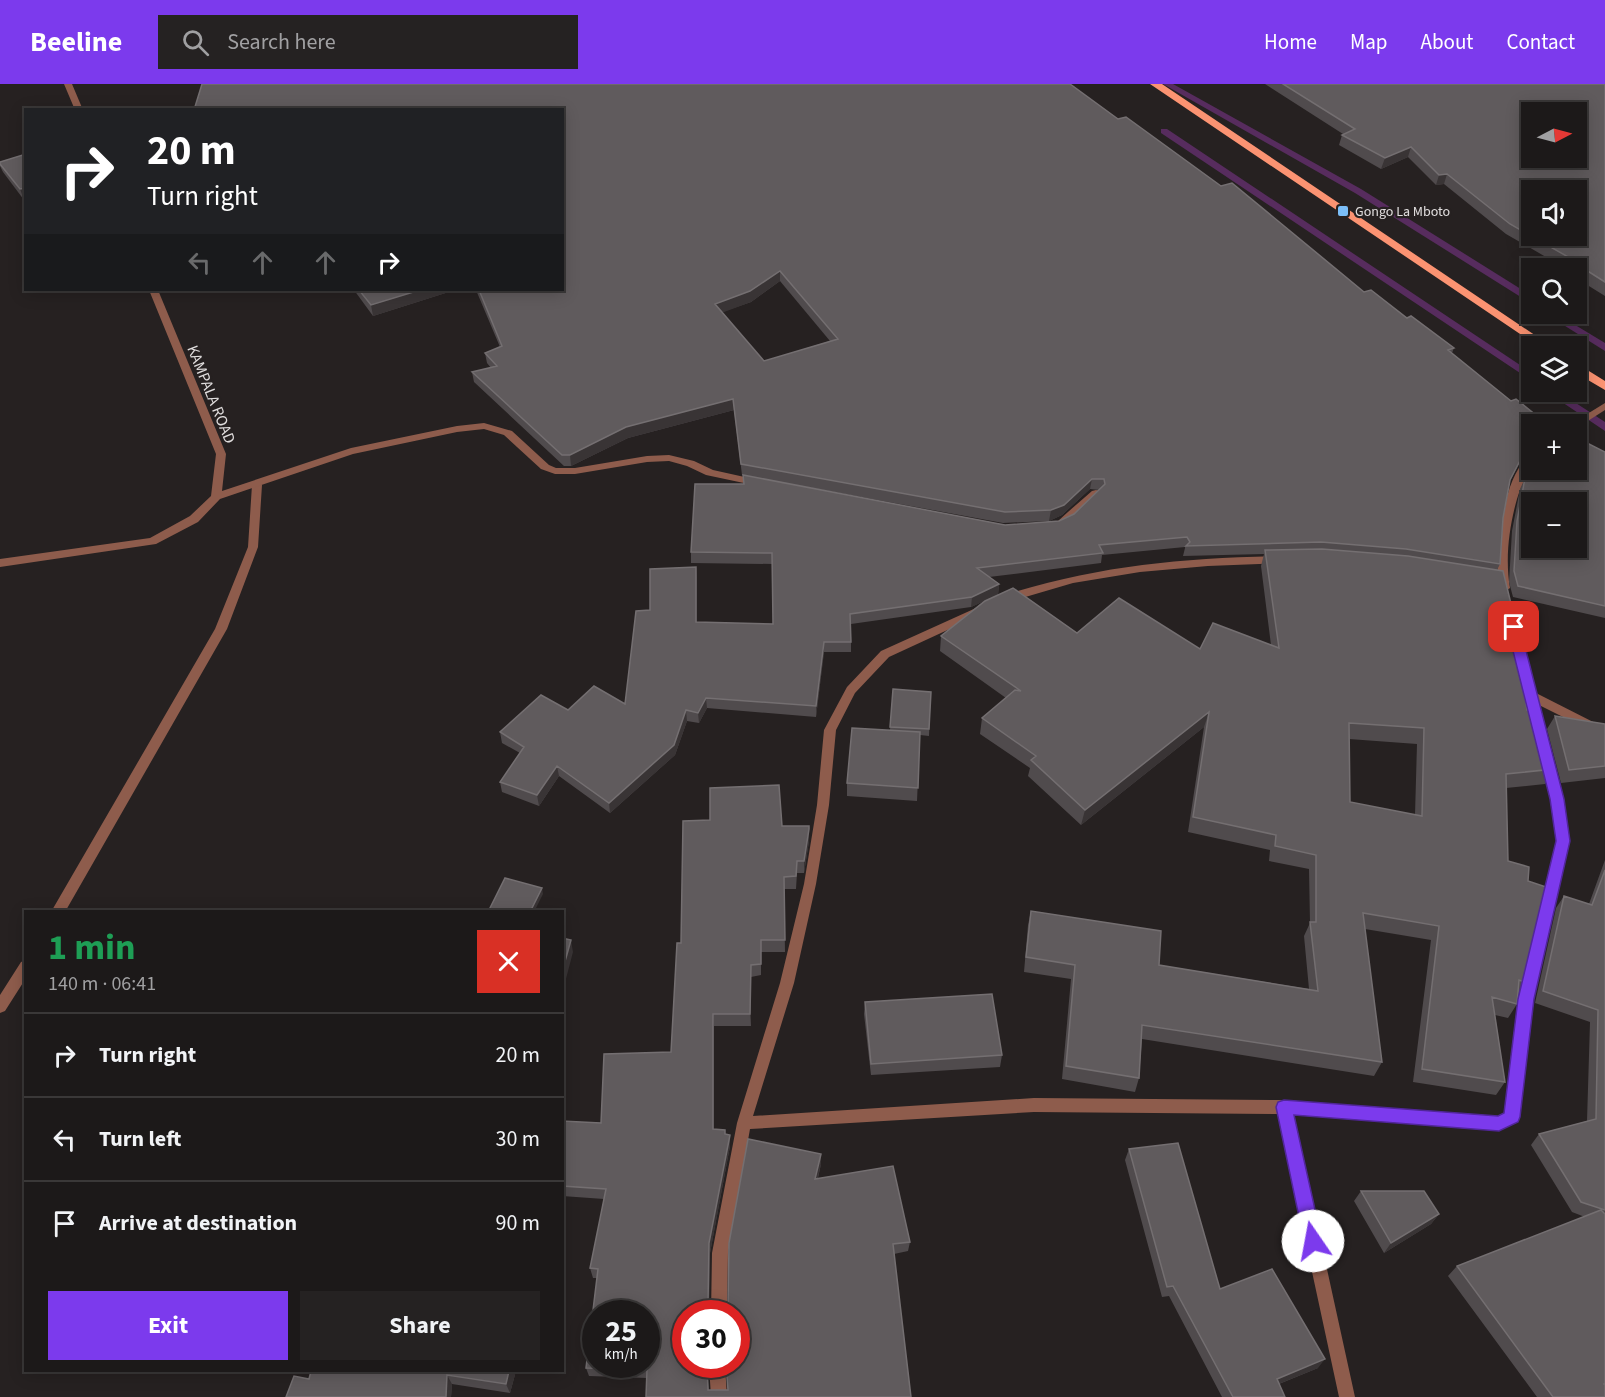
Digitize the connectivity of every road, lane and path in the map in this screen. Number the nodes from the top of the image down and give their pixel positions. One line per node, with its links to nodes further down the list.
1 (68, 84): 3 (street)
2 (1155, 84): 5 (main road)
3 (78, 108)
4 (153, 291): 14 (street, KAMPALA ROAD)
5 (1530, 336)
6 (1587, 374): 7 (main road)
7 (1605, 386)
8 (1605, 406): 9 (street)
9 (1587, 417)
10 (1521, 473): 18 (street)
11 (257, 485): 12 (street); 14 (street); 20 (street)
12 (773, 485)
13 (1096, 493): 15 (street)
14 (216, 497): 17 (street)
15 (1052, 527)
16 (1294, 559): 24 (street)
17 (0, 563)
18 (1531, 696): 19 (street); 23 (street)
19 (1605, 732)
20 (59, 910)
21 (24, 969): 22 (street)
22 (0, 1007)
23 (1284, 1107): 24 (street); 28 (street)
24 (744, 1122): 25 (street)
25 (718, 1300)
26 (718, 1378): 27 (street)
27 (719, 1397)
28 (1347, 1397)

